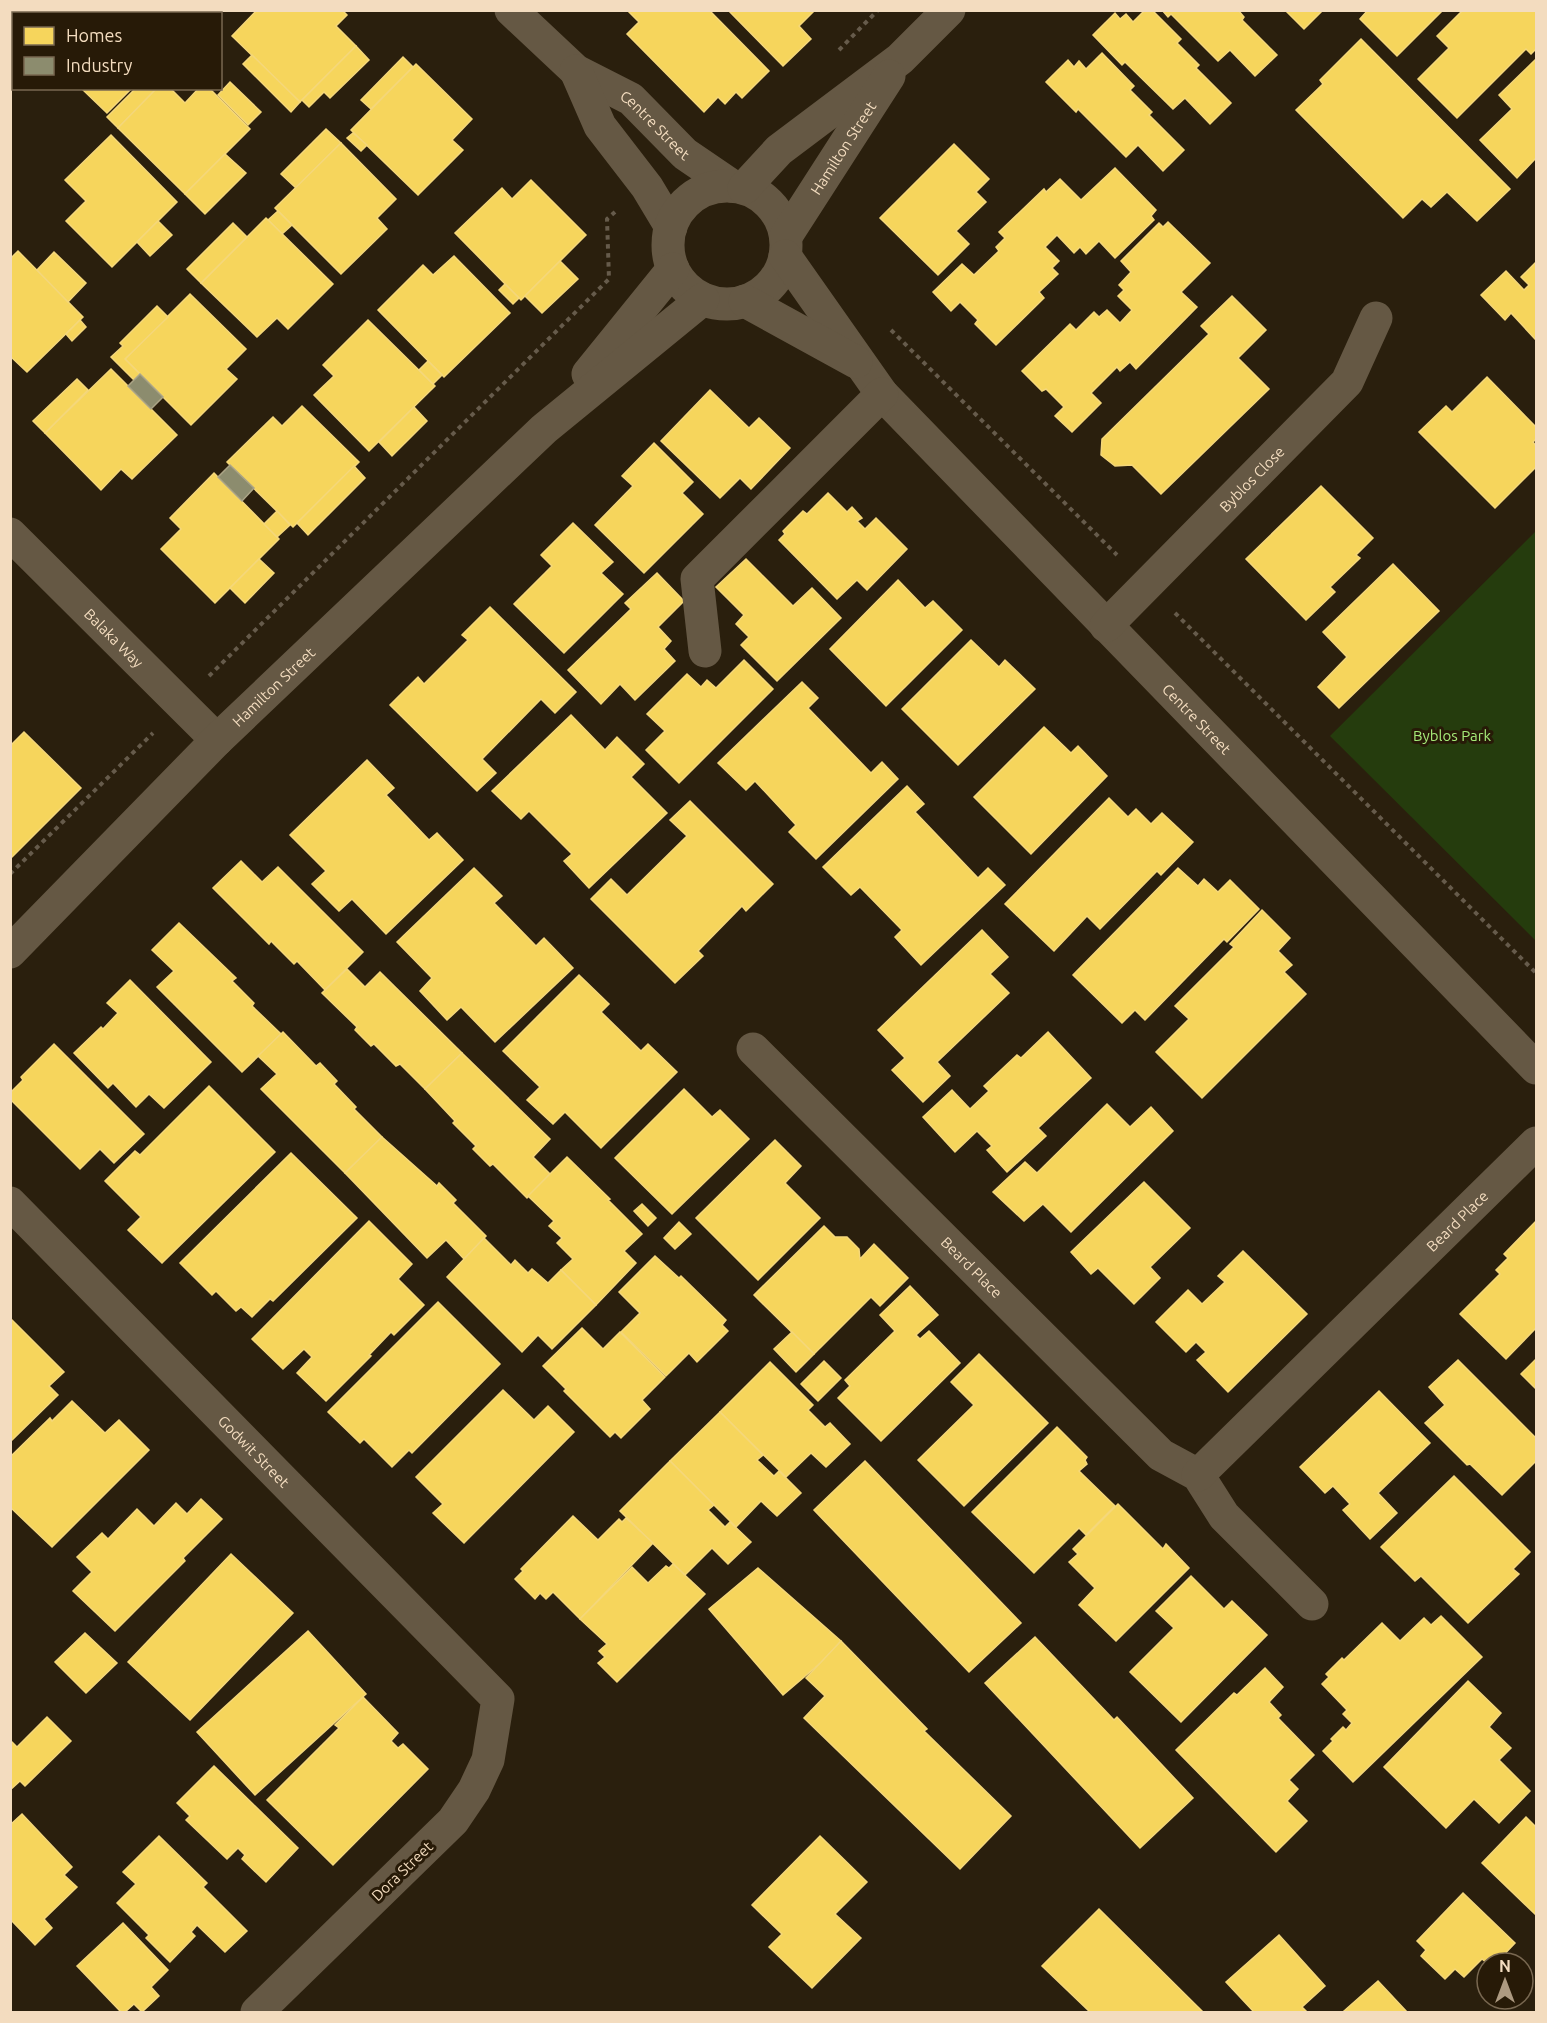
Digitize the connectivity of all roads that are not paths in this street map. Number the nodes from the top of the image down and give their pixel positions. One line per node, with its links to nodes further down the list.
1 (511, 10): 4 (street, Centre Street)
2 (949, 10): 3 (street, Hamilton Street)
3 (900, 59): 5 (street, Hamilton Street); 7 (street, Hamilton Street)
4 (576, 70): 5 (street, Centre Street); 6 (street, Centre Street)
5 (738, 187): 6 (street); 7 (street)
6 (671, 227): 8 (street)
7 (786, 246): 10 (street); 12 (street, Centre Street)
8 (674, 269): 9 (street); 14 (street, Hamilton Street)
9 (703, 299): 10 (street); 14 (street, Hamilton Street)
10 (745, 301): 12 (street, Centre Street)
11 (1376, 318): 16 (street, Byblos Close)
12 (863, 366): 13 (street, Centre Street)
13 (882, 394): 16 (street, Centre Street); 17 (street)
14 (544, 429): 18 (street, Hamilton Street)
15 (10, 534): 18 (street, Balaka Way)
16 (1106, 626): 21 (street, Centre Street)
17 (705, 651)
18 (217, 740): 19 (street, Hamilton Street)
19 (10, 952)
20 (753, 1049): 24 (street, Beard Place)
21 (1536, 1068)
22 (1536, 1143): 24 (street, Beard Place)
23 (10, 1203): 26 (street, Godwit Street)
24 (1198, 1475): 25 (street, Beard Place)
25 (1312, 1604)
26 (498, 1700): 27 (street, Dora Street)
27 (256, 2013)

